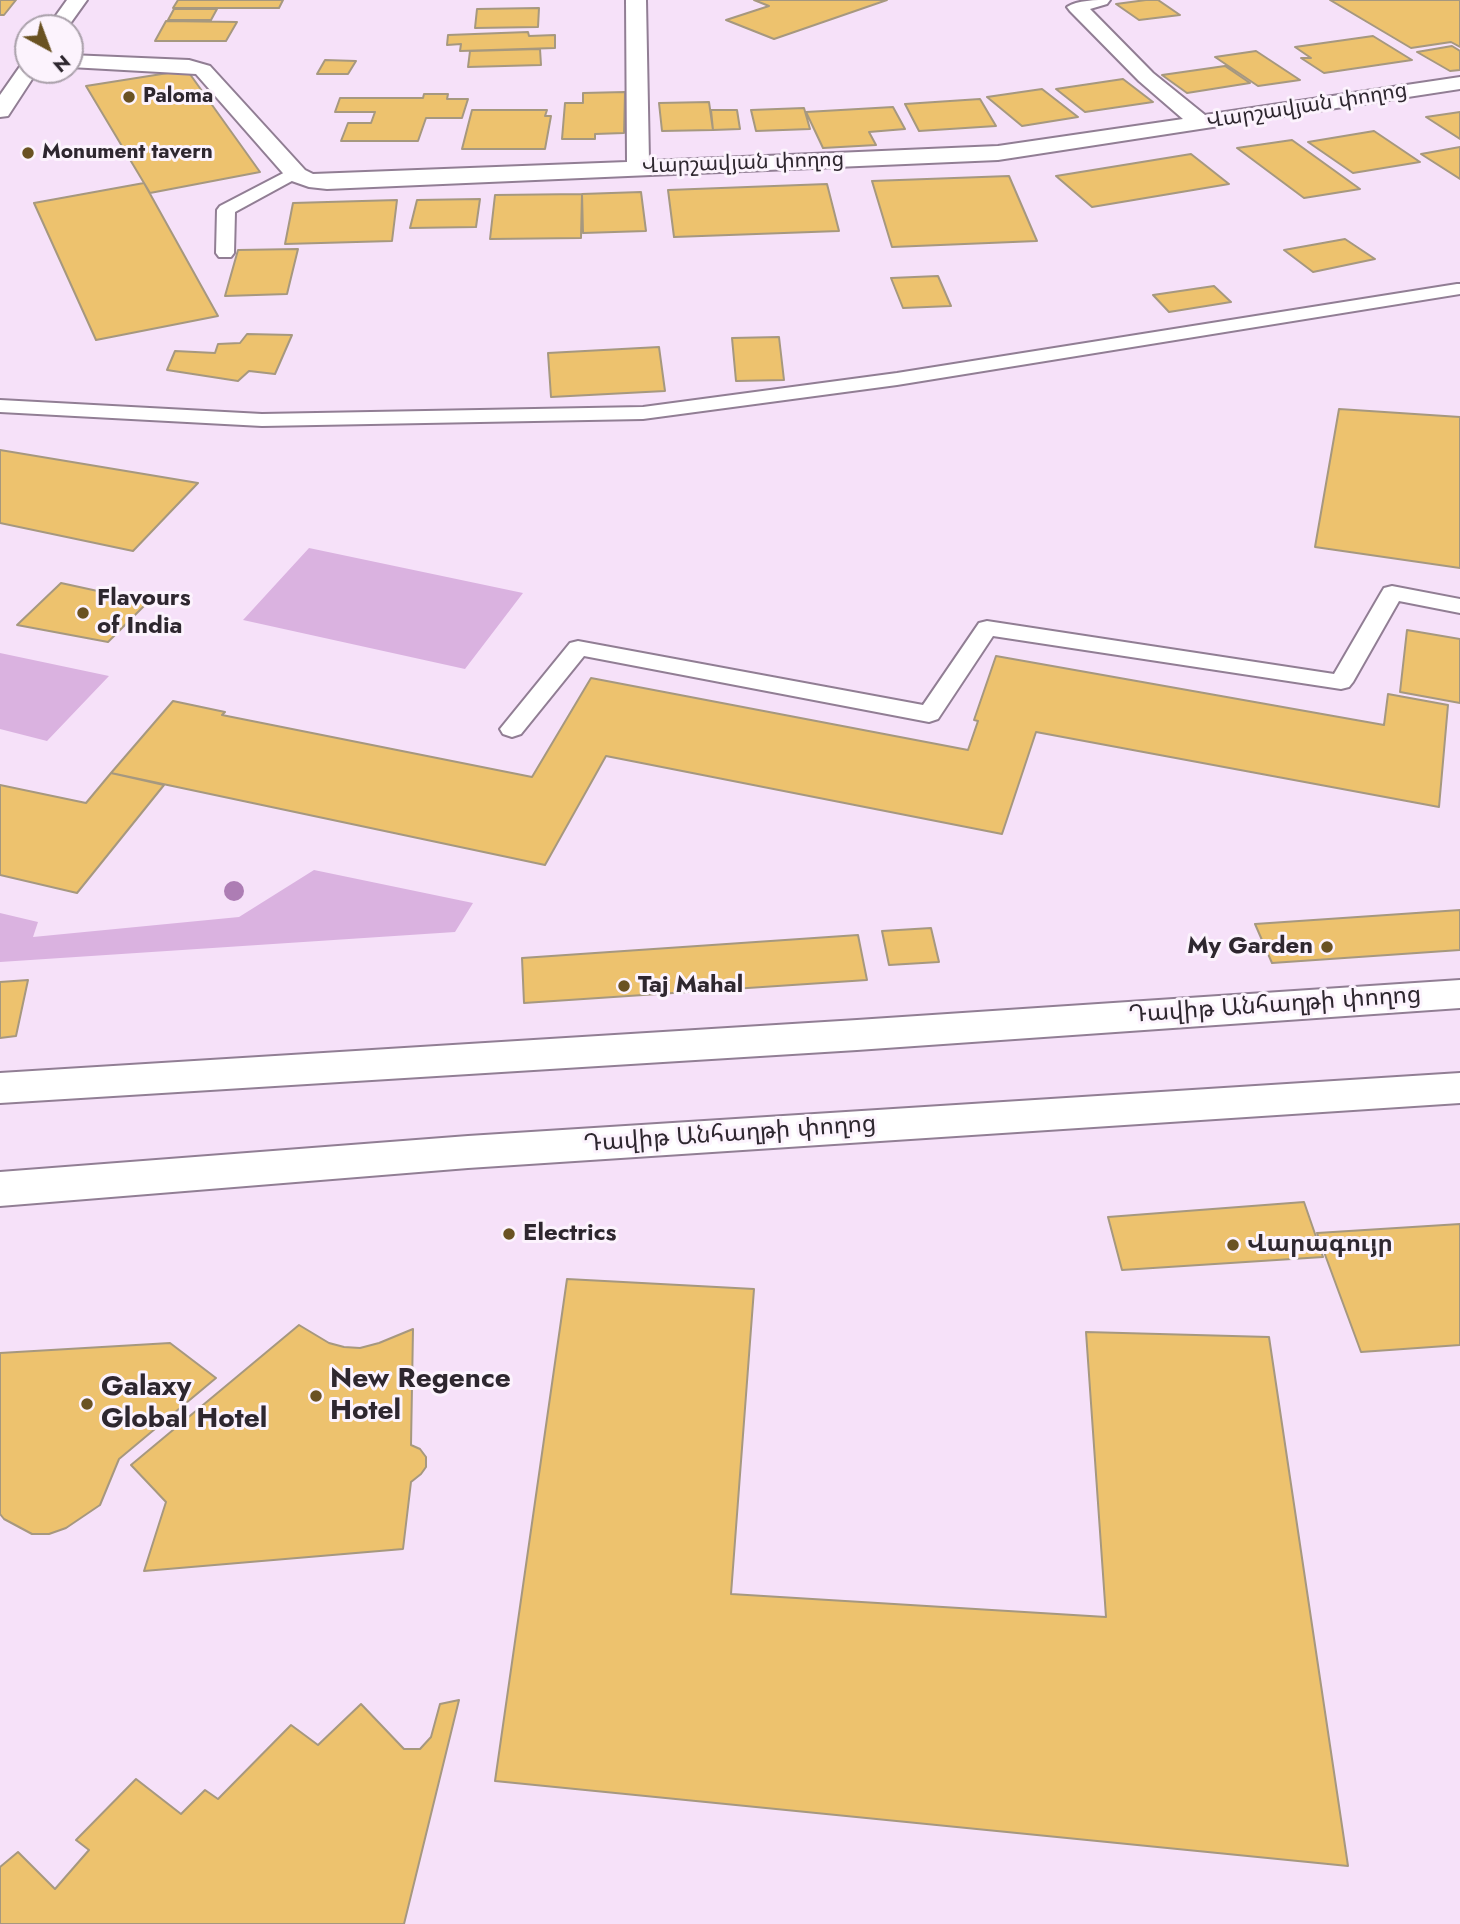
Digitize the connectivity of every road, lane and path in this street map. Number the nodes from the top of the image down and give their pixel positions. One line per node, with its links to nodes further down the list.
1 (636, 0): 8 (street)
2 (1100, 0): 7 (street)
3 (84, 62): 9 (street)
4 (1460, 83): 7 (street, Վարշավյան փողոց)
5 (18, 84): 6 (street)
6 (0, 111)
7 (1201, 123): 8 (street, Վարշավյան փողոց)
8 (638, 168): 9 (street, Վարշավյան փողոց)
9 (295, 173): 10 (lane)
10 (225, 253)
11 (1457, 289): 12 (lane)
12 (0, 406)
13 (1460, 606): 14 (lane)
14 (512, 729)
15 (1460, 994): 16 (street, Դավիթ Անհաղթի փողոց)
16 (0, 1088)
17 (1460, 1088): 18 (street, Դավիթ Անհաղթի փողոց)
18 (0, 1189)

